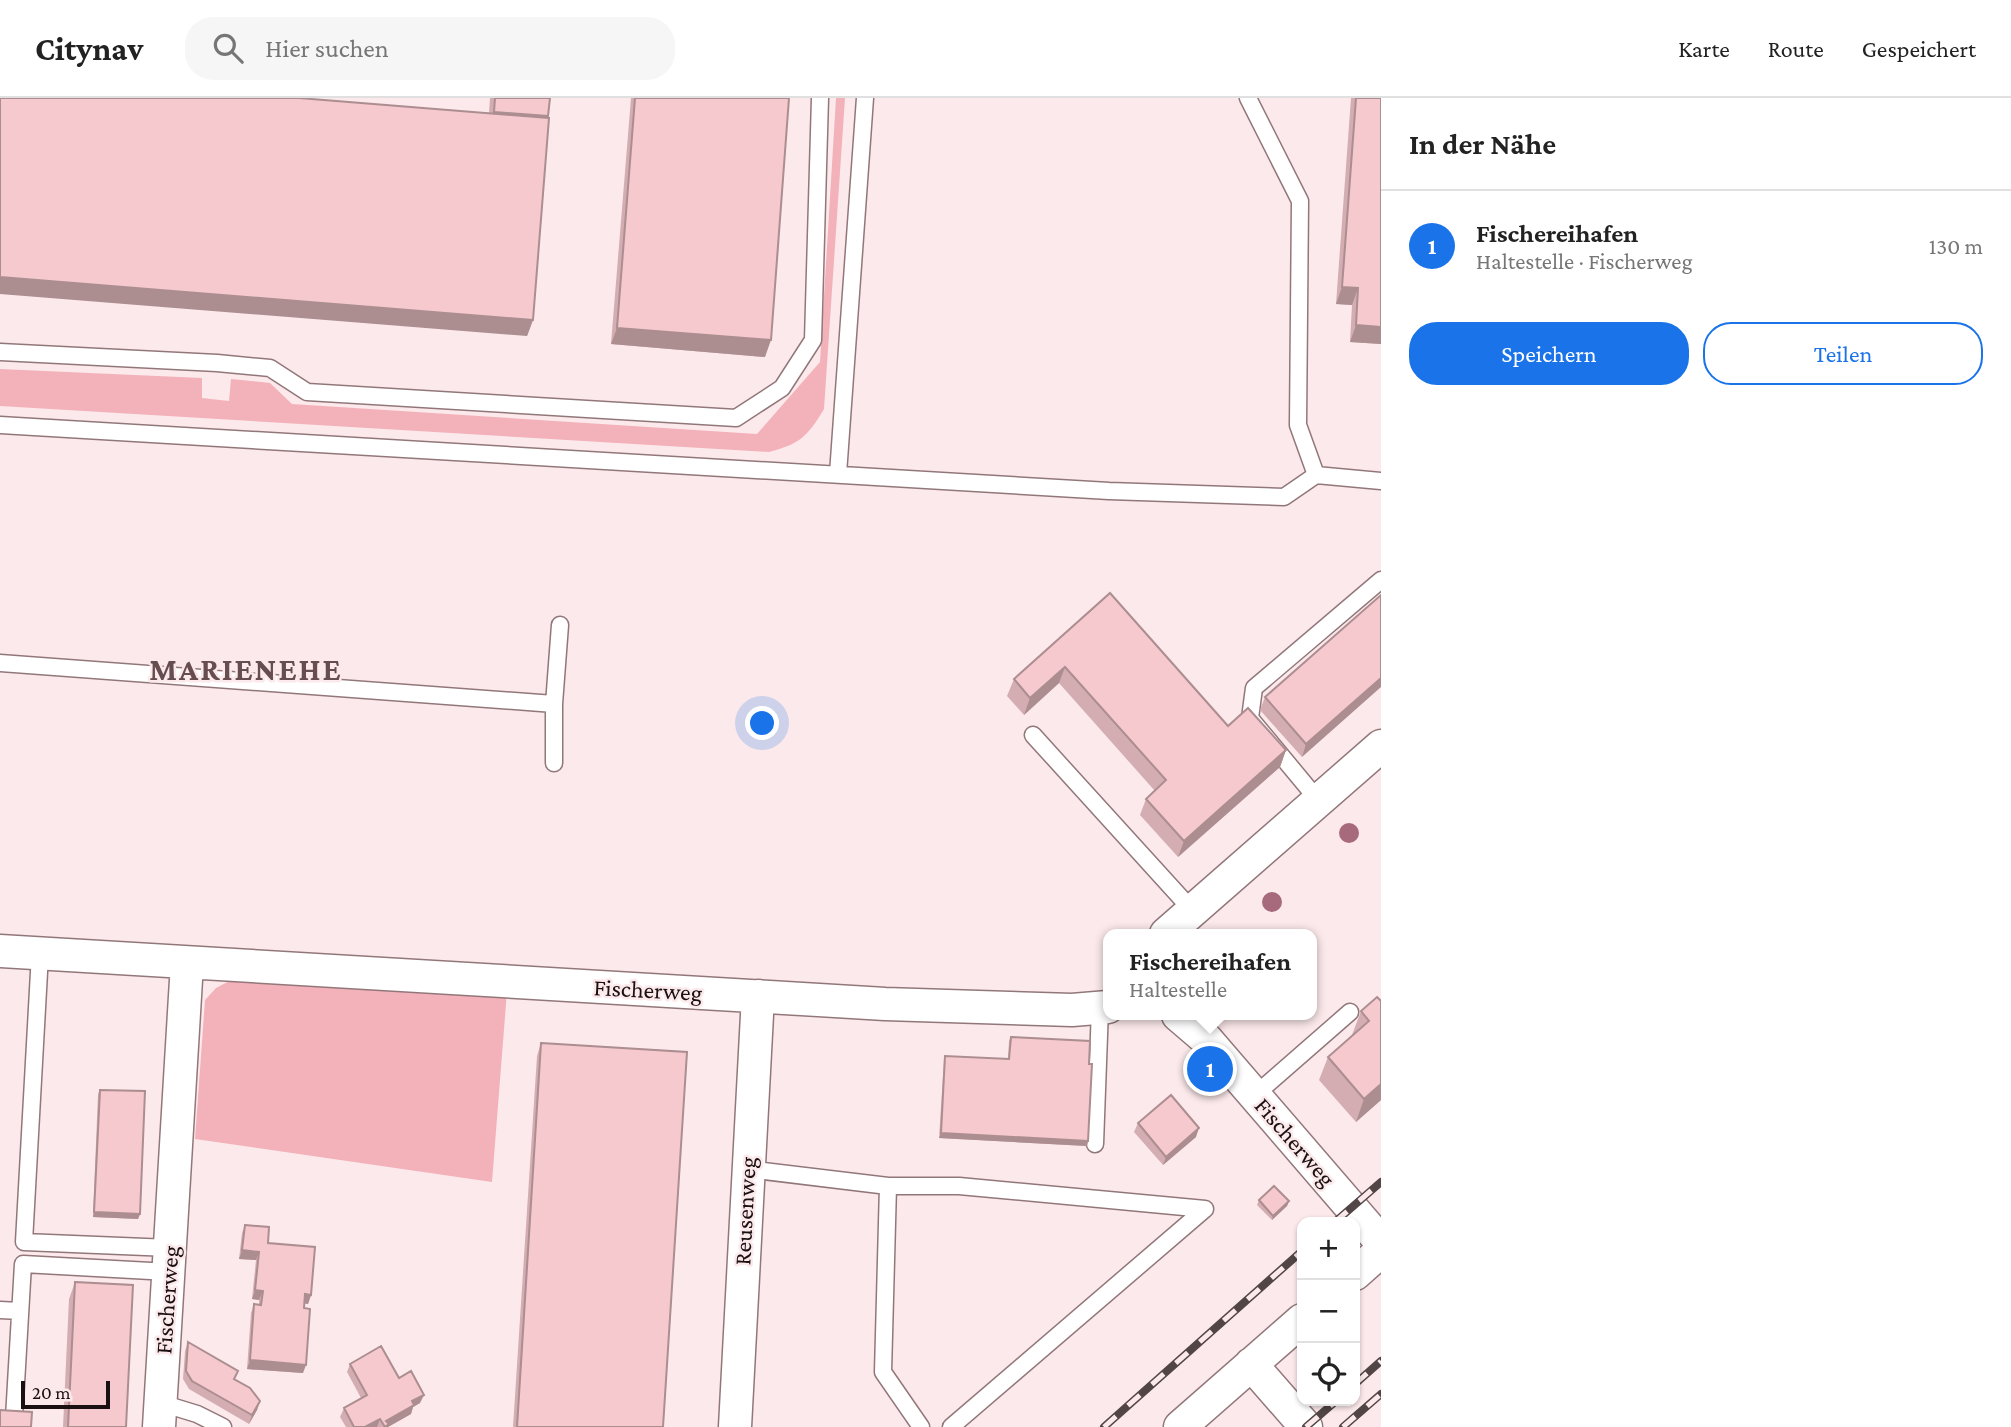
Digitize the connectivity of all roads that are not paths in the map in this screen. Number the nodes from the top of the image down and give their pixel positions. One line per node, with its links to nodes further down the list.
1 (820, 98): 4 (lane)
2 (865, 98): 6 (lane)
3 (1248, 98): 7 (lane)
4 (0, 352)
5 (0, 425): 6 (lane)
6 (838, 474): 7 (lane)
7 (1316, 475): 8 (lane)
8 (1381, 481)
9 (1381, 580): 16 (lane)
10 (560, 625): 12 (lane)
11 (0, 663): 12 (lane)
12 (554, 704): 15 (lane)
13 (1033, 735): 17 (lane)
14 (1379, 752): 16 (street)
15 (554, 762)
16 (1318, 800): 17 (street)
17 (1192, 910): 18 (street)
18 (1171, 929)
19 (0, 951): 20 (street, Fischerweg)
20 (40, 954): 21 (street, Fischerweg); 33 (lane)
21 (187, 962): 22 (street, Fischerweg); 33 (street, Fischerweg)
22 (758, 996): 23 (street, Fischerweg); 29 (street, Reusenweg)
23 (1103, 1008)
24 (1350, 1012): 27 (lane)
25 (1103, 1020): 28 (lane)
26 (1184, 1020): 27 (street, Fischerweg)
27 (1255, 1095): 31 (street, Fischerweg)
28 (1095, 1144)
29 (747, 1169): 30 (lane); 42 (street, Reusenweg)
30 (888, 1186): 43 (lane); 44 (lane)
31 (1381, 1242)
32 (1381, 1251): 34 (street)
33 (169, 1260): 36 (lane); 39 (street, Fischerweg)
34 (1360, 1270)
35 (0, 1310): 36 (lane)
36 (20, 1311): 40 (lane)
37 (1297, 1324): 38 (street)
38 (1251, 1364): 45 (street); 46 (street)
39 (160, 1415): 41 (lane)
40 (13, 1418)
41 (223, 1427)
42 (735, 1427)
43 (921, 1427)
44 (951, 1427)
45 (1180, 1427)
46 (1307, 1427)

